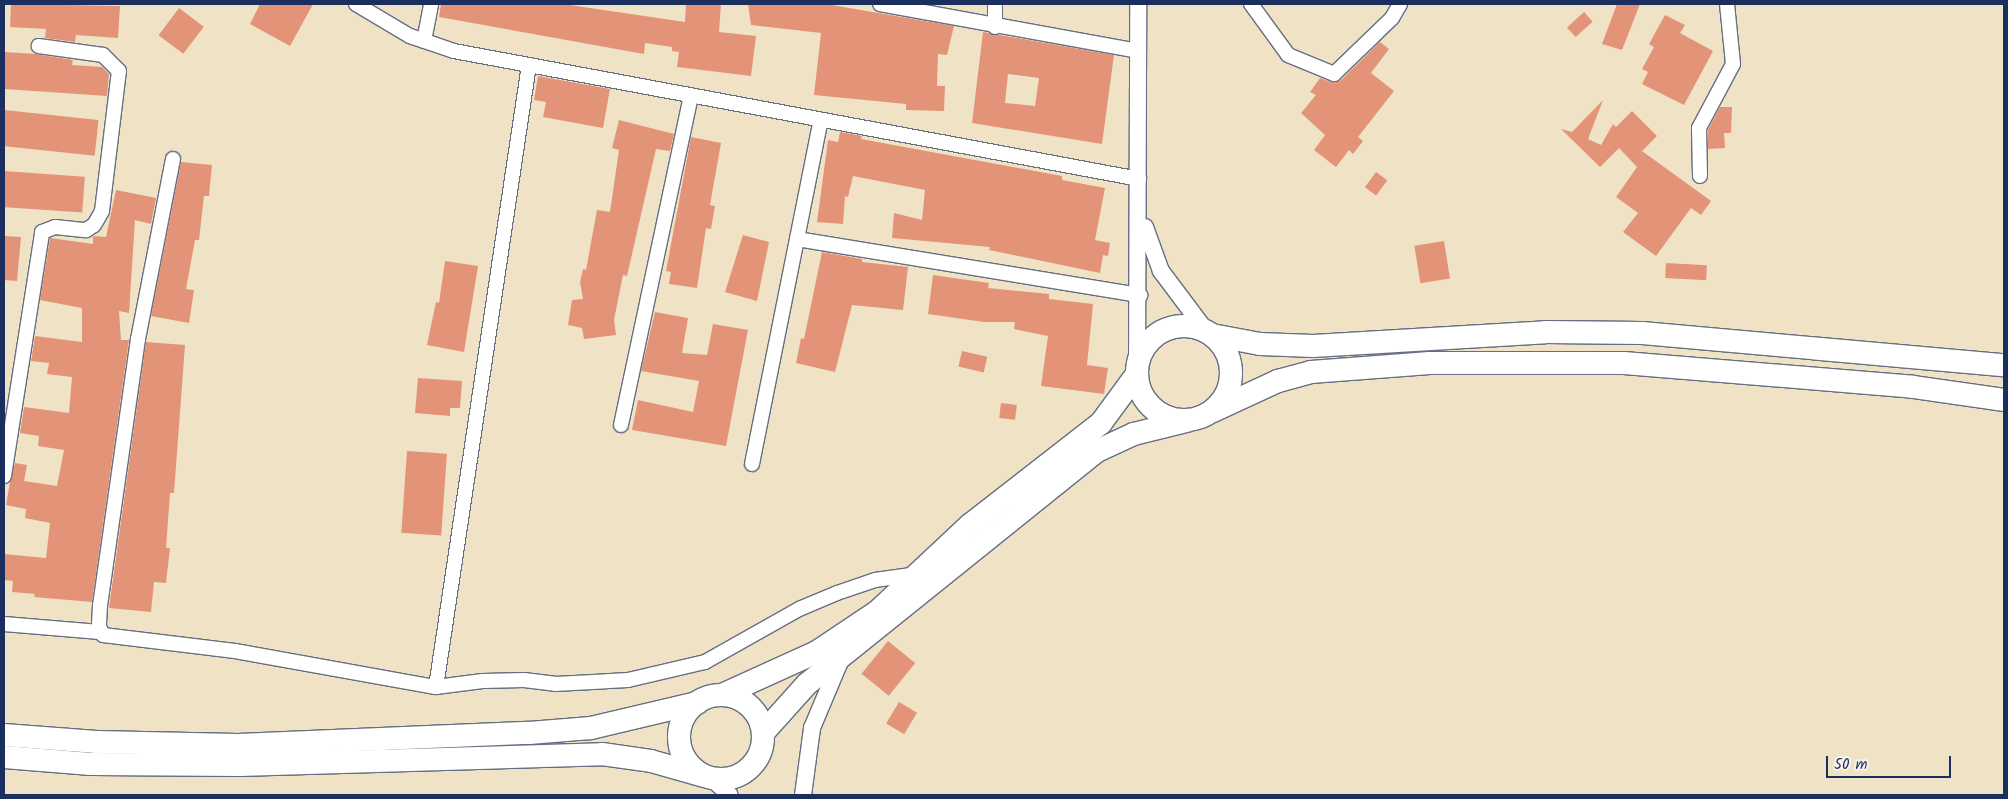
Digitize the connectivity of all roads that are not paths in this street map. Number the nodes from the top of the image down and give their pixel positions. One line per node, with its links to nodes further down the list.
1 (356, 4): 10 (street)
2 (431, 4): 10 (street)
3 (880, 4): 9 (street)
4 (995, 4): 9 (street)
5 (1138, 4): 12 (street)
6 (1251, 4): 7 (street)
7 (1400, 4)
8 (1727, 4): 17 (street)
9 (995, 27): 12 (street)
10 (424, 41): 13 (street)
11 (39, 46): 30 (street)
12 (1138, 51): 18 (street)
13 (529, 65): 14 (street); 35 (street)
14 (690, 95): 15 (street); 28 (street)
15 (821, 120): 18 (street); 20 (street)
16 (173, 159): 33 (street)
17 (1700, 176)
18 (1139, 179): 19 (street)
19 (1139, 203): 21 (street); 22 (street)
20 (797, 239): 21 (street); 29 (street)
21 (1140, 295): 24 (street)
22 (1209, 333): 23 (highway); 24 (highway); 26 (highway)
23 (2004, 365)
24 (1137, 371): 27 (highway); 31 (highway)
25 (2004, 400): 26 (highway)
26 (1213, 411): 27 (highway)
27 (1186, 421): 34 (highway)
28 (621, 425)
29 (752, 464)
30 (4, 476)
31 (917, 574): 35 (street); 36 (highway)
32 (4, 624): 33 (street)
33 (100, 632): 35 (street)
34 (842, 656): 38 (highway); 43 (street)
35 (436, 687)
36 (722, 695): 37 (highway); 38 (highway)
37 (697, 702): 39 (highway); 41 (highway)
38 (763, 733): 41 (highway)
39 (4, 735)
40 (4, 757): 41 (highway)
41 (708, 777): 42 (street)
42 (730, 795)
43 (803, 795)

